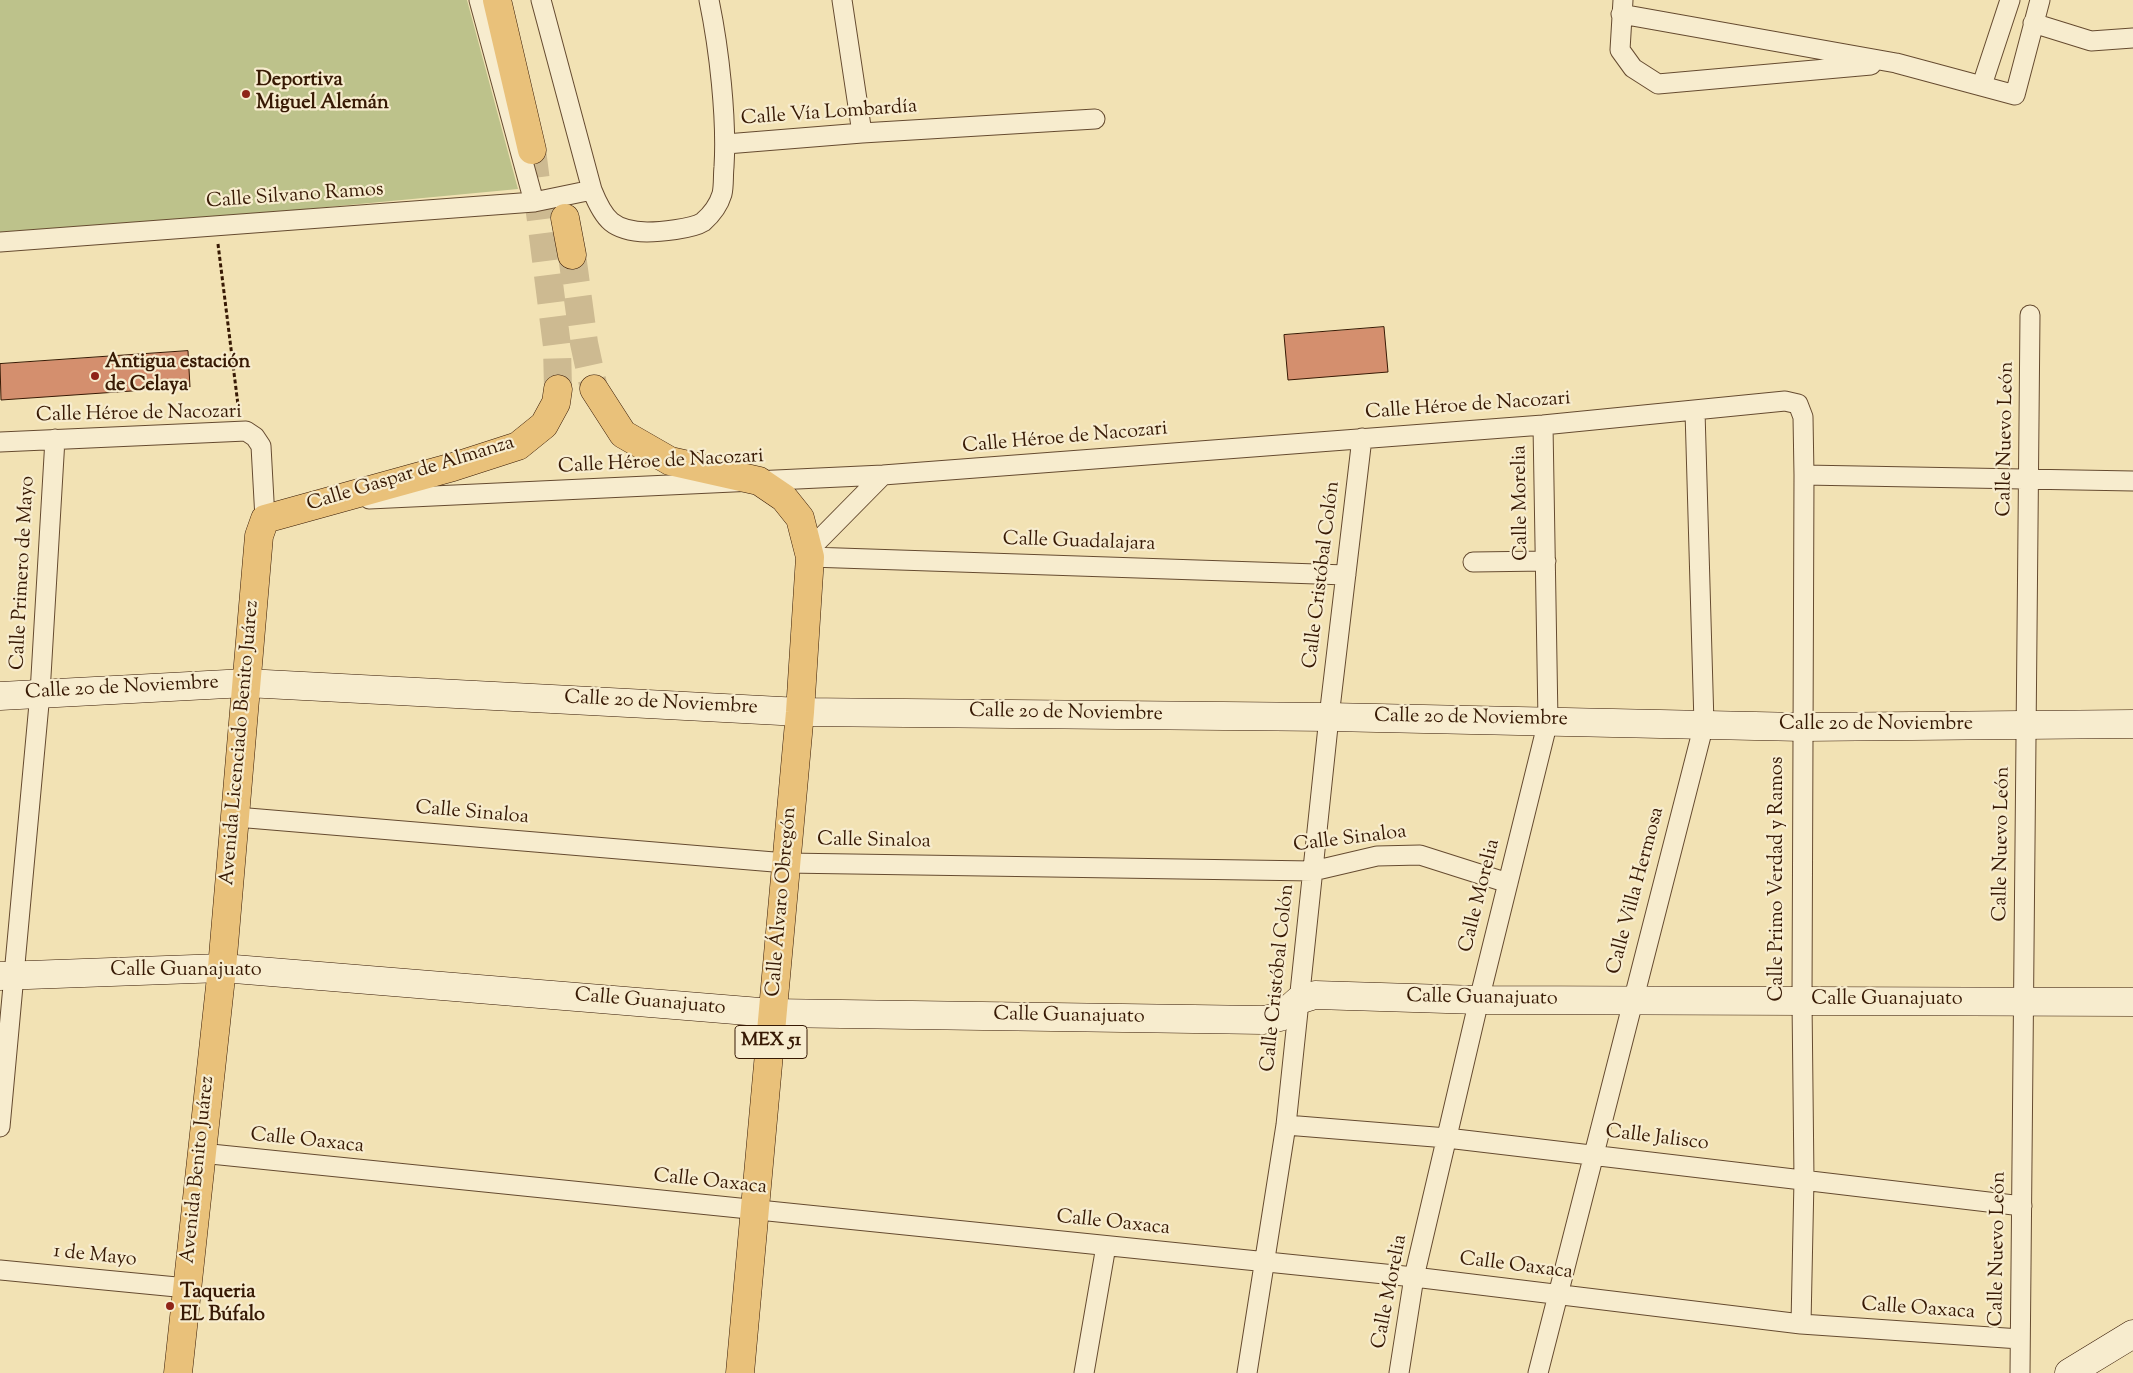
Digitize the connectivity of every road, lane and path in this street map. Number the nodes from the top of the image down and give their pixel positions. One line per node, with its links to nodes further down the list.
1 (478, 0): 18 (street)
2 (497, 0): 3 (main road)
3 (517, 0)
4 (542, 0): 17 (street)
5 (709, 0): 16 (street)
6 (842, 0): 15 (street)
7 (2010, 0): 13 (street)
8 (2040, 0): 10 (street)
9 (1622, 7): 12 (street); 12 (street)
10 (2033, 23): 11 (street); 13 (street)
11 (2133, 38)
12 (1896, 63): 13 (street)
13 (1982, 85)
14 (1094, 119): 15 (street, Calle Vía Lombardía)
15 (862, 133): 16 (street, Calle Vía Lombardía)
16 (726, 144): 17 (street, Calle Vía Lombardía)
17 (592, 190): 18 (street, Calle Silvano Ramos)
18 (534, 202): 20 (street, Calle Silvano Ramos)
19 (565, 218): 22 (main road)
20 (0, 242)
21 (218, 244): 27 (path)
22 (572, 255)
23 (2030, 315): 35 (street, Calle Nuevo León)
24 (558, 389): 38 (main road, Calle Gaspar de Almanza)
25 (594, 389): 36 (main road)
26 (1798, 404): 28 (street, Calle Héroe de Nacozari); 34 (street, Calle Primo Verdad y Ramos)
27 (241, 410)
28 (1695, 411): 29 (street, Calle Héroe de Nacozari); 50 (street, Calle Villa Hermosa)
29 (1543, 425): 30 (street, Calle Héroe de Nacozari); 41 (street, Calle Morelia)
30 (1362, 438): 33 (street, Calle Héroe de Nacozari); 43 (street, Calle Cristóbal Colón)
31 (55, 439): 32 (street, Calle Héroe de Nacozari); 39 (street, Calle Héroe de Nacozari); 45 (street, Calle Primero de Mayo)
32 (0, 442)
33 (883, 475): 36 (street, Calle Héroe de Nacozari); 40 (street)
34 (1804, 475): 35 (street); 53 (street, Calle Primo Verdad y Ramos)
35 (2029, 479): 37 (street); 52 (street, Calle Nuevo León)
36 (759, 481): 38 (street, Calle Héroe de Nacozari); 40 (main road, Calle Álvaro Obregón)
37 (2133, 481)
38 (333, 500): 39 (main road, Calle Gaspar de Almanza)
39 (265, 519): 44 (main road, Avenida Licenciado Benito Juárez)
40 (809, 553): 43 (street, Calle Guadalajara); 47 (main road, Calle Álvaro Obregón)
41 (1546, 561): 42 (street); 49 (street, Calle Morelia)
42 (1473, 562)
43 (1346, 575): 48 (street, Calle Cristóbal Colón)
44 (246, 683): 45 (street, Calle 20 de Noviembre); 47 (street, Calle 20 de Noviembre); 54 (main road, Avenida Licenciado Benito Juárez)
45 (40, 693): 46 (street, Calle 20 de Noviembre); 59 (street, Calle Primero de Mayo)
46 (0, 696)
47 (800, 712): 48 (street, Calle 20 de Noviembre); 55 (main road, Calle Álvaro Obregón / MEX 51)
48 (1328, 716): 49 (street, Calle 20 de Noviembre); 56 (street, Calle Cristóbal Colón)
49 (1548, 721): 50 (street, Calle 20 de Noviembre); 57 (street, Calle Morelia)
50 (1704, 724): 53 (street, Calle 20 de Noviembre); 62 (street, Calle Villa Hermosa)
51 (2133, 724): 52 (street, Calle 20 de Noviembre)
52 (2026, 725): 53 (street, Calle 20 de Noviembre); 64 (street, Calle Nuevo León)
53 (1802, 727): 63 (street, Calle Primo Verdad y Ramos)
54 (236, 817): 55 (street, Calle Sinaloa); 58 (main road, Avenida Licenciado Benito Juárez)
55 (786, 863): 56 (street, Calle Sinaloa); 66 (main road, Calle Álvaro Obregón / MEX 51)
56 (1313, 870): 57 (street, Calle Sinaloa); 60 (street, Calle Cristóbal Colón)
57 (1508, 882): 61 (street, Calle Morelia)
58 (222, 968): 59 (street, Calle Guanajuato); 66 (street, Calle Guanajuato); 70 (main road, Avenida Benito Juárez)
59 (8, 976): 68 (street, Calle Primero de Mayo)
60 (1299, 1000): 61 (street, Calle Guanajuato); 66 (street, Calle Guanajuato); 67 (street, Calle Cristóbal Colón)
61 (1479, 1000): 62 (street, Calle Guanajuato); 69 (street, Calle Morelia)
62 (1632, 1000): 63 (street, Calle Guanajuato); 71 (street, Calle Villa Hermosa)
63 (1802, 1001): 64 (street, Calle Guanajuato); 72 (street, Calle Primo Verdad y Ramos)
64 (2024, 1002): 65 (street, Calle Guanajuato); 73 (street, Calle Nuevo León)
65 (2133, 1002)
66 (772, 1013): 74 (main road, Calle Álvaro Obregón / MEX 51)
67 (1286, 1125): 69 (street, Calle Jalisco); 76 (street, Calle Cristóbal Colón)
68 (0, 1127)
69 (1447, 1138): 71 (street, Calle Jalisco); 78 (street, Calle Morelia)
70 (201, 1154): 74 (street, Calle Oaxaca); 79 (main road, Avenida Benito Juárez)
71 (1594, 1155): 72 (street, Calle Jalisco); 80 (street, Calle Villa Hermosa)
72 (1804, 1179): 73 (street, Calle Jalisco); 81 (street, Calle Primo Verdad y Ramos)
73 (2022, 1206): 83 (street, Calle Nuevo León)
74 (755, 1210): 75 (street, Calle Oaxaca); 85 (main road, Calle Álvaro Obregón / MEX 51)
75 (1106, 1246): 76 (street, Calle Oaxaca); 86 (street)
76 (1264, 1262): 78 (street, Calle Oaxaca); 87 (street, Calle Cristóbal Colón)
77 (0, 1270): 79 (street, 1 de Mayo)
78 (1414, 1277): 80 (street, Calle Oaxaca); 88 (street, Calle Morelia)
79 (187, 1288): 84 (main road, Avenida Benito Juárez)
80 (1558, 1295): 81 (street, Calle Oaxaca); 89 (street, Calle Villa Hermosa)
81 (1801, 1324): 83 (street, Calle Oaxaca)
82 (2133, 1334): 91 (street)
83 (2020, 1339): 90 (street, Calle Nuevo León)
84 (178, 1373)
85 (740, 1373)
86 (1084, 1373)
87 (1246, 1373)
88 (1399, 1373)
89 (1538, 1373)
90 (2020, 1373)
91 (2069, 1373)

